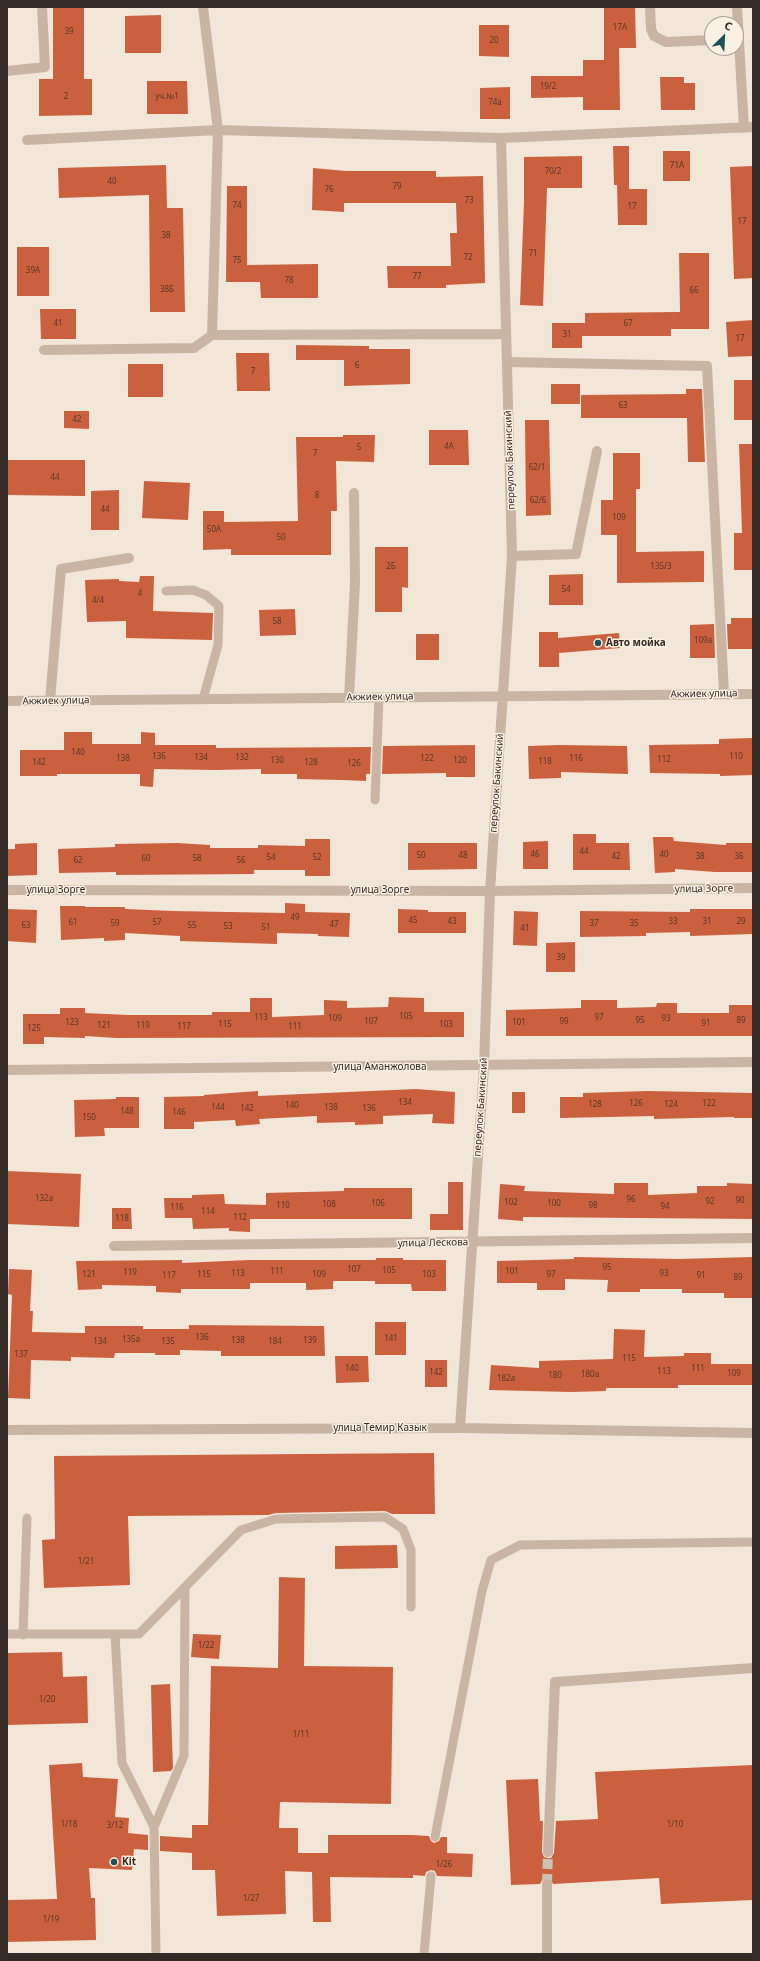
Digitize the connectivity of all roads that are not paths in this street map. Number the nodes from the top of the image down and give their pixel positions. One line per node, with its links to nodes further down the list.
1 (42, 7): 6 (street)
2 (203, 7): 8 (street)
3 (650, 7): 4 (street)
4 (704, 40)
5 (739, 56): 7 (street)
6 (7, 71)
7 (748, 127): 9 (street)
8 (218, 130): 9 (street); 10 (street); 12 (street)
9 (501, 138): 11 (street, переулок Бакинский)
10 (27, 140)
11 (506, 334): 12 (street); 14 (street, переулок Бакинский)
12 (212, 335): 13 (street)
13 (44, 350)
14 (507, 362): 17 (street, переулок Бакинский); 20 (street)
15 (597, 451): 17 (street)
16 (354, 493): 23 (street)
17 (512, 556): 24 (street, переулок Бакинский)
18 (129, 558): 27 (street)
19 (166, 591): 25 (lane)
20 (724, 693): 21 (street, Акжиек улица); 24 (street, Акжиек улица)
21 (753, 694)
22 (379, 697): 23 (street, Акжиек улица); 24 (street, Акжиек улица); 28 (lane)
23 (348, 698): 25 (street, Акжиек улица)
24 (502, 698): 31 (street, переулок Бакинский)
25 (203, 699): 27 (street, Акжиек улица)
26 (7, 701): 27 (street, Акжиек улица)
27 (50, 701)
28 (376, 800)
29 (753, 888): 31 (street, улица Зорге)
30 (7, 890): 31 (street, улица Зорге)
31 (490, 890): 33 (street, переулок Бакинский)
32 (753, 1062): 33 (street, улица Аманжолова)
33 (484, 1066): 34 (street, улица Аманжолова); 36 (street, переулок Бакинский)
34 (7, 1070)
35 (753, 1238): 36 (street, улица Лескова)
36 (471, 1243): 37 (street, улица Лескова); 38 (street, переулок Бакинский)
37 (114, 1246)
38 (460, 1428): 39 (street, улица Темир Казык); 40 (street, улица Темир Казык)
39 (7, 1430)
40 (753, 1433)
41 (28, 1518): 47 (lane)
42 (753, 1542): 50 (lane)
43 (185, 1587): 44 (lane); 46 (lane); 49 (lane)
44 (411, 1607)
45 (7, 1634): 47 (lane)
46 (115, 1634): 47 (lane); 49 (lane)
47 (23, 1635)
48 (753, 1668): 51 (street)
49 (154, 1827): 54 (lane)
50 (435, 1837)
51 (548, 1852)
52 (431, 1876): 55 (lane)
53 (547, 1884): 56 (street)
54 (156, 1954)
55 (424, 1954)
56 (547, 1954)

